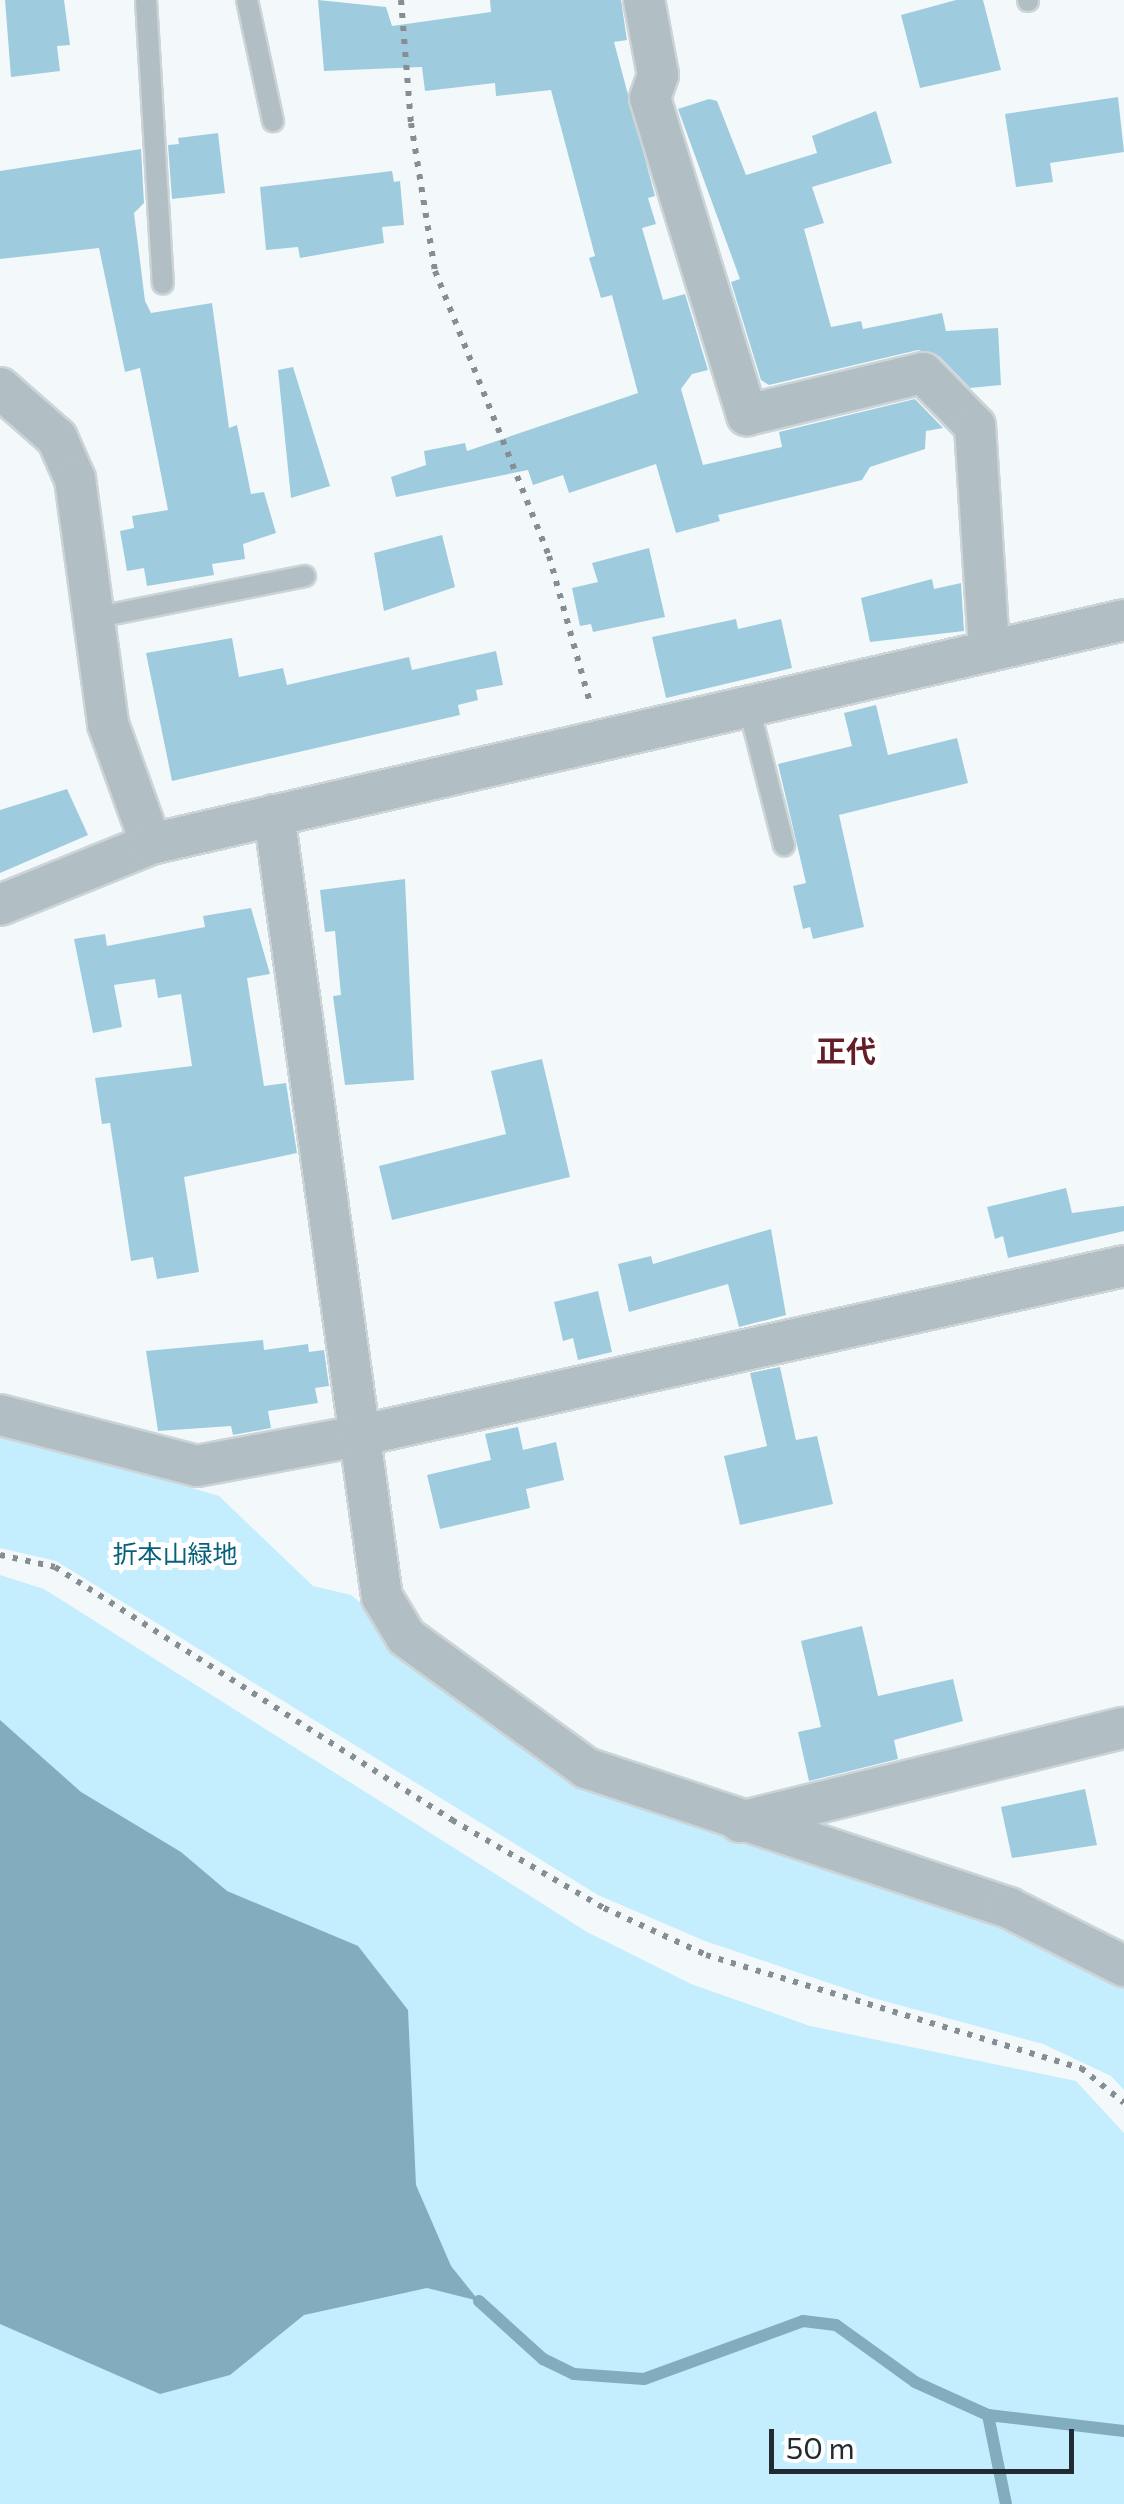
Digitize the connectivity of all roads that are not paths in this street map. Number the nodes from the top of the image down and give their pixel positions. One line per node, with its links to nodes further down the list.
1 (146, 0): 5 (lane)
2 (248, 0): 4 (lane)
3 (644, 0): 10 (street)
4 (273, 121)
5 (163, 284)
6 (0, 388): 8 (street)
7 (305, 576): 8 (lane)
8 (93, 618): 13 (street)
9 (1124, 620): 10 (street)
10 (989, 651): 11 (street)
11 (748, 704): 12 (street); 14 (lane)
12 (274, 815): 13 (street); 18 (street)
13 (151, 844): 15 (street)
14 (784, 845)
15 (0, 905)
16 (1124, 1266): 18 (street)
17 (0, 1415): 18 (street)
18 (358, 1436): 20 (street)
19 (1124, 1728): 20 (street)
20 (736, 1822): 21 (street)
21 (1124, 1966)

